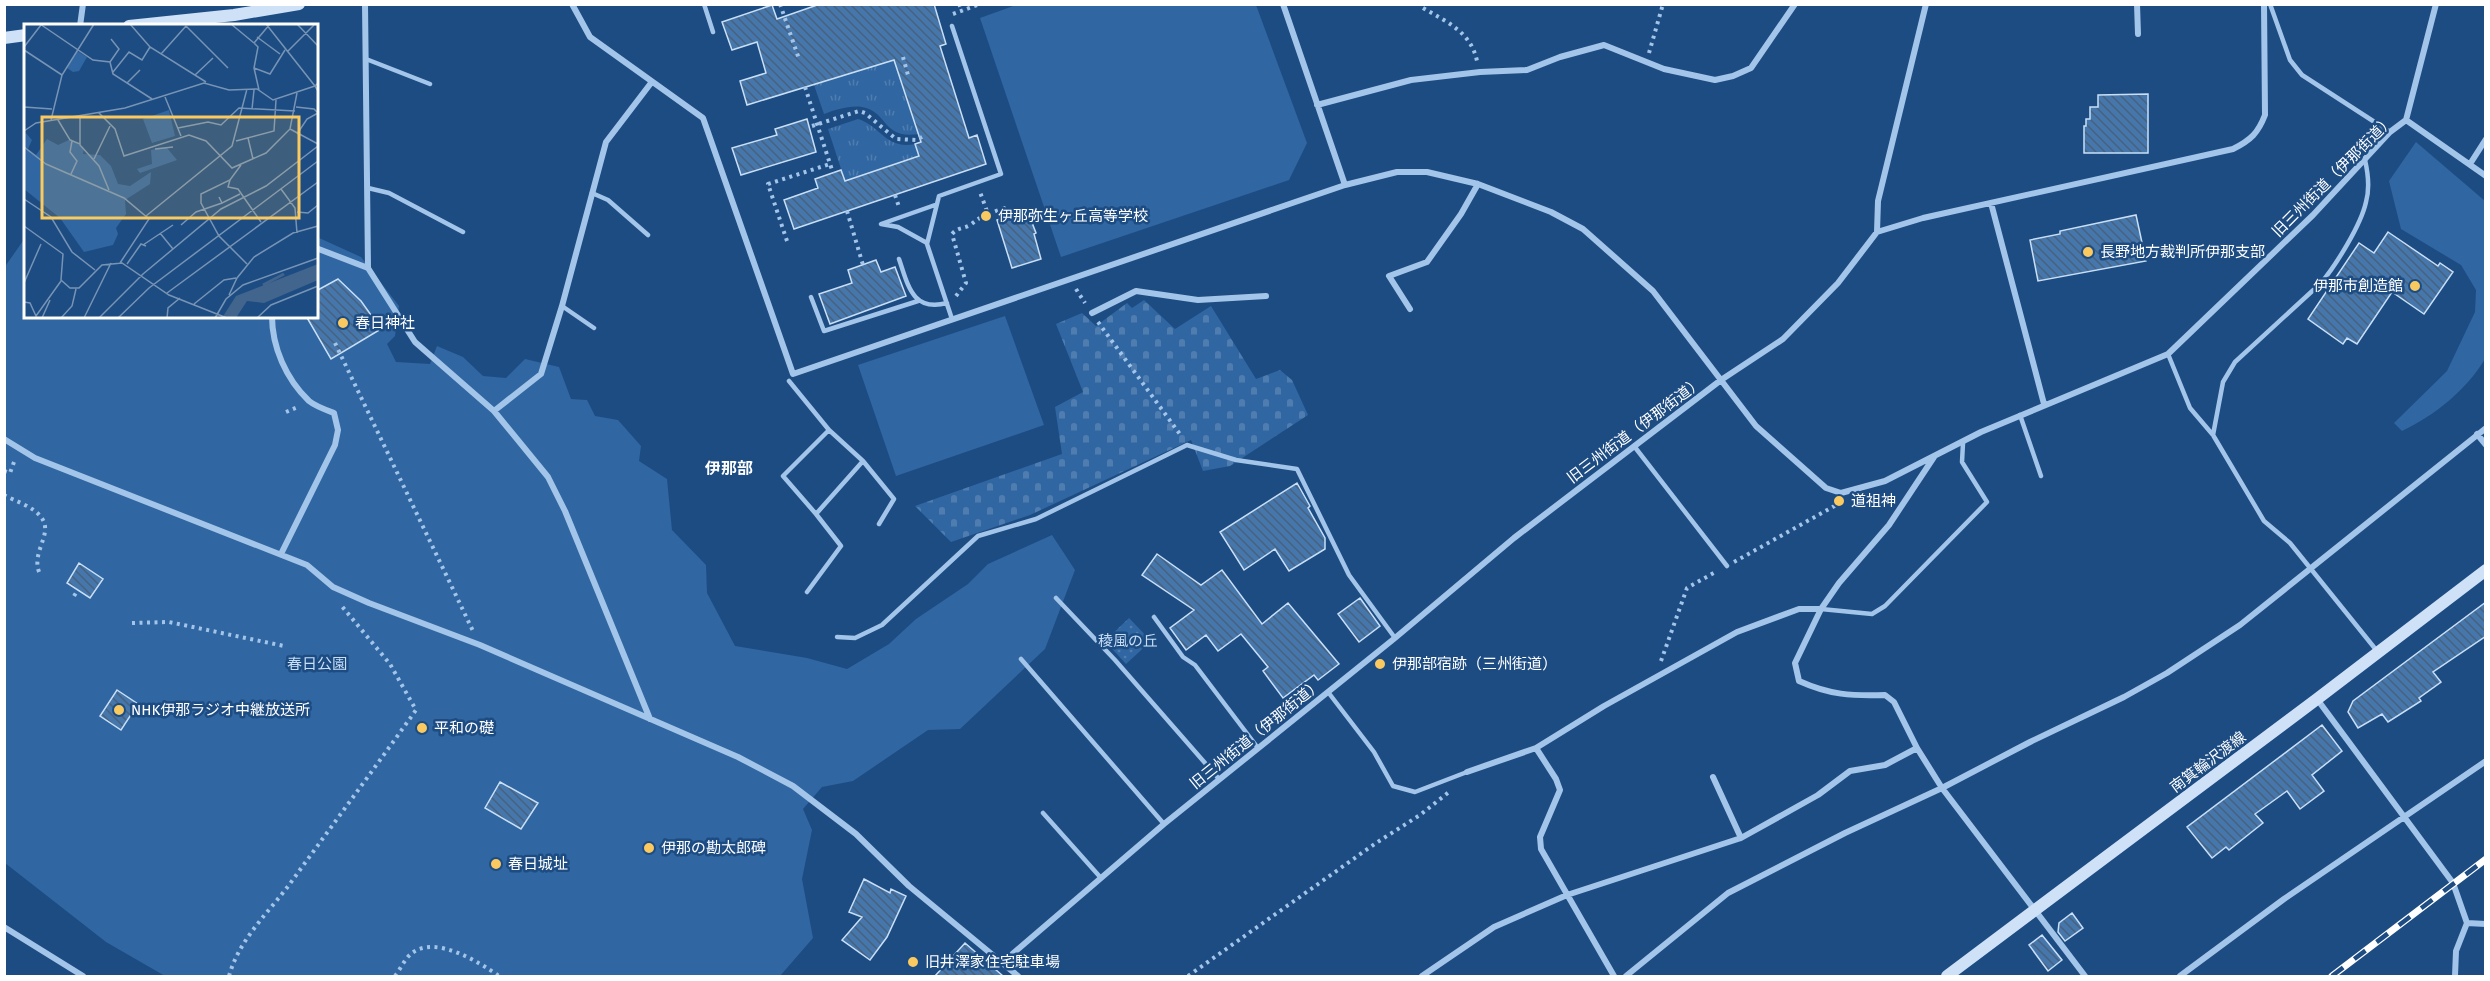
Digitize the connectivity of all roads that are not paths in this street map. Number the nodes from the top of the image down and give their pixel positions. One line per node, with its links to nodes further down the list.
1 (83, 4): 14 (street)
2 (299, 4): 13 (main road)
3 (365, 4): 21 (street)
4 (572, 4): 22 (street)
5 (704, 4): 17 (lane)
6 (1283, 4): 24 (street)
7 (1795, 4): 24 (street)
8 (1926, 4): 38 (street)
9 (2137, 4): 19 (street)
10 (2264, 4): 35 (street)
11 (2270, 4): 26 (lane)
12 (2436, 4): 25 (street)
13 (282, 6): 15 (main road)
14 (80, 24)
15 (155, 24)
16 (951, 26): 36 (lane)
17 (713, 32)
18 (24, 34): 20 (main road)
19 (2138, 34)
20 (4, 38)
21 (366, 59): 23 (lane); 33 (street)
22 (651, 83): 34 (street); 55 (street)
23 (430, 84)
24 (1317, 105): 32 (street)
25 (2406, 120): 26 (street, 旧三州街道（伊那街道）); 29 (street)
26 (2390, 132): 28 (street, 旧三州街道（伊那街道）)
27 (2486, 139): 29 (street)
28 (2365, 160): 54 (street, 旧三州街道（伊那街道）); 64 (lane)
29 (2470, 164): 30 (street)
30 (2486, 176)
31 (1478, 184): 32 (street); 49 (street); 56 (street)
32 (1345, 185): 52 (street)
33 (368, 188): 37 (lane); 43 (street)
34 (592, 193): 39 (lane); 48 (street)
35 (1991, 203): 38 (street); 58 (street)
36 (936, 204): 40 (lane); 40 (lane)
37 (463, 232)
38 (1877, 232): 56 (street)
39 (648, 235)
40 (927, 243): 47 (lane)
41 (318, 249): 43 (street)
42 (899, 259): 46 (lane)
43 (368, 268): 59 (street)
44 (1266, 296): 50 (street)
45 (811, 297): 46 (lane)
46 (918, 301): 47 (lane)
47 (947, 303): 52 (lane)
48 (562, 306): 53 (lane); 59 (street)
49 (1410, 309)
50 (1092, 313)
51 (272, 318): 74 (street)
52 (952, 319): 55 (street)
53 (594, 328)
54 (2168, 354): 58 (street, 旧三州街道（伊那街道）); 64 (lane)
55 (793, 374): 57 (street)
56 (1720, 380): 68 (street, 旧三州街道（伊那街道）); 69 (street, 旧三州街道（伊那街道）)
57 (789, 381): 62 (lane)
58 (2044, 404): 60 (street, 旧三州街道（伊那街道）)
59 (494, 411): 88 (street)
60 (2020, 415): 66 (street, 旧三州街道（伊那街道）); 71 (lane)
61 (2486, 428): 63 (street)
62 (828, 430): 70 (lane); 72 (lane)
63 (2477, 434): 67 (street); 76 (street)
64 (2213, 435): 76 (lane)
65 (4, 439): 74 (street)
66 (1963, 443): 69 (street, 旧三州街道（伊那街道）); 80 (lane)
67 (2486, 445)
68 (1634, 446): 75 (lane); 83 (street, 旧三州街道（伊那街道）)
69 (1934, 457): 80 (street)
70 (862, 461): 72 (lane); 73 (lane)
71 (2041, 476)
72 (816, 514): 78 (lane)
73 (879, 524)
74 (281, 554): 88 (street)
75 (1727, 566)
76 (2309, 568): 84 (lane); 96 (street)
77 (2486, 570): 84 (main road, 南箕輪沢渡線)
78 (807, 592)
79 (1056, 598): 95 (lane)
80 (1821, 609): 90 (street); 91 (street)
81 (1154, 617): 89 (lane)
82 (837, 637): 83 (lane)
83 (1395, 638): 86 (street, 旧三州街道（伊那街道）)
84 (2378, 651): 87 (main road, 南箕輪沢渡線)
85 (1021, 658): 99 (lane)
86 (1328, 692): 89 (street, 旧三州街道（伊那街道）); 93 (lane)
87 (2317, 699): 98 (street); 103 (main road, 南箕輪沢渡線)
88 (650, 720): 107 (street)
89 (1258, 748): 95 (street, 旧三州街道（伊那街道）)
90 (1536, 748): 93 (street); 102 (street)
91 (1917, 748): 96 (street); 100 (street)
92 (2486, 761): 98 (street)
93 (1467, 772)
94 (1713, 777): 100 (street)
95 (1219, 779): 99 (street, 旧三州街道（伊那街道）)
96 (1942, 788): 103 (street); 112 (street)
97 (1043, 813): 101 (lane)
98 (2403, 818): 104 (street); 115 (street)
99 (1164, 824): 101 (street, 旧三州街道（伊那街道）)
100 (1741, 838): 102 (street)
101 (1101, 878): 107 (street, 旧三州街道（伊那街道）)
102 (1568, 895): 110 (street); 111 (street)
103 (2036, 910): 113 (main road, 南箕輪沢渡線); 114 (street)
104 (2467, 923): 105 (street); 116 (street)
105 (2486, 924)
106 (4, 927): 108 (street)
107 (1003, 962): 109 (street)
108 (83, 976)
109 (1018, 976)
110 (1422, 976)
111 (1614, 976)
112 (1626, 976)
113 (1947, 976)
114 (2085, 976)
115 (2180, 976)
116 (2455, 976)

